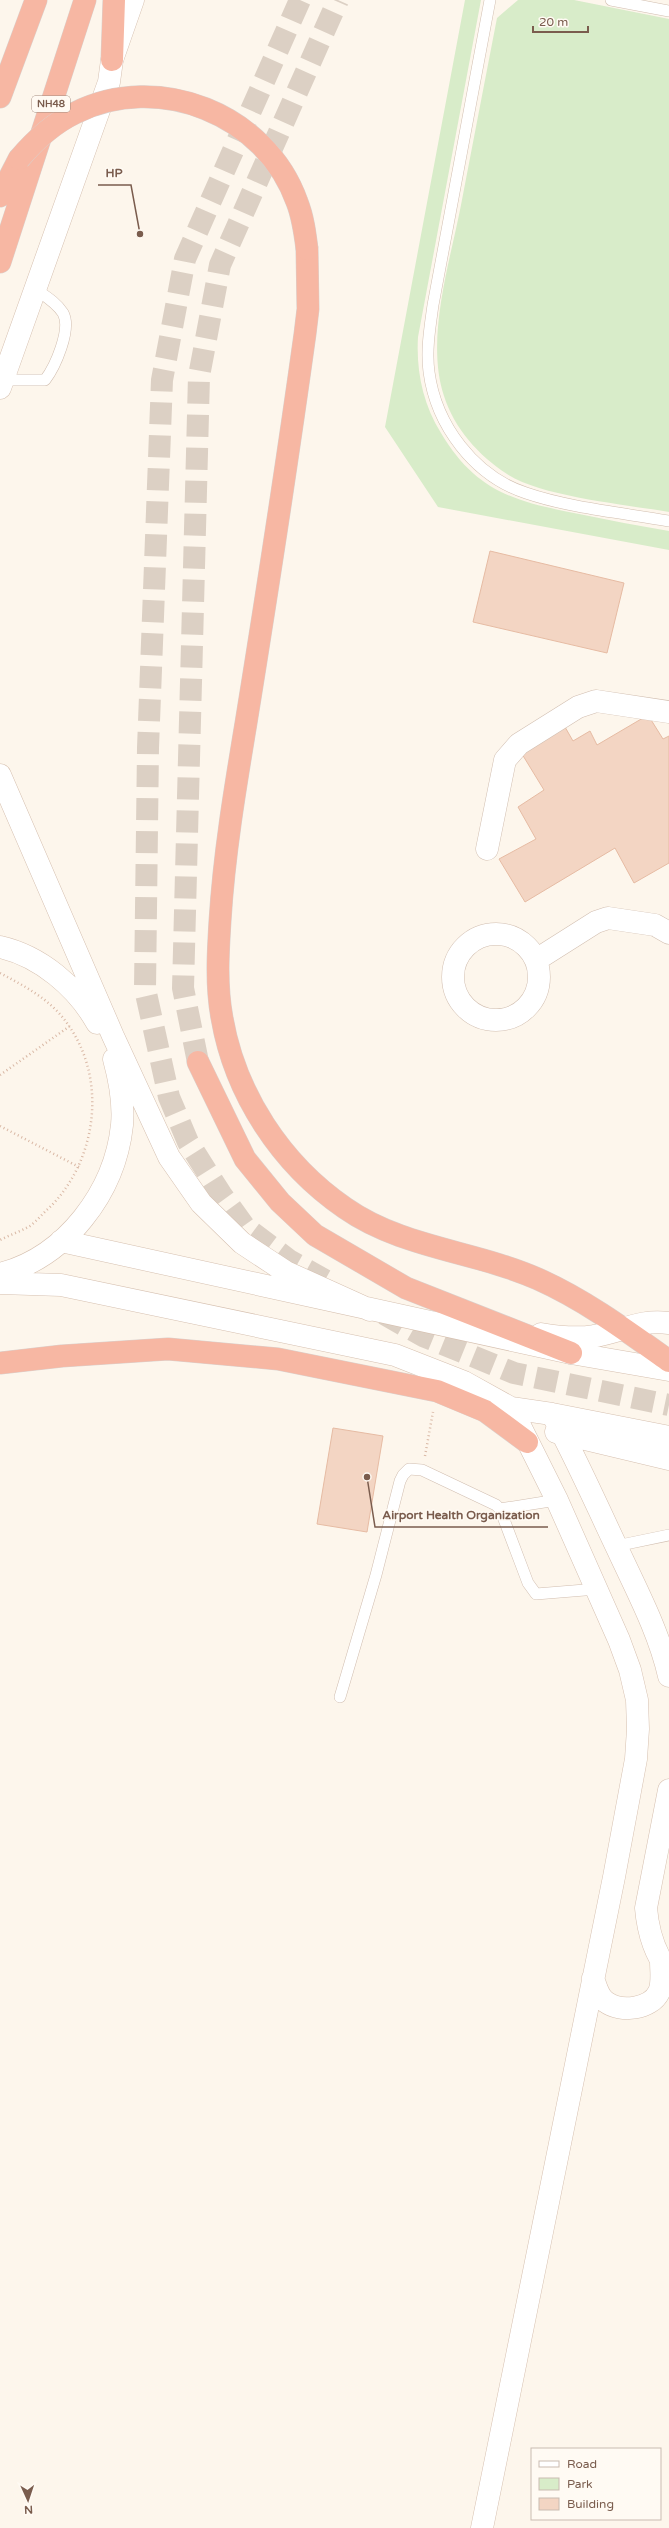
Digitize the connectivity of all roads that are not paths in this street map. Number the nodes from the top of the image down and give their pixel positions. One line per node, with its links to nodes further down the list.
1 (36, 0): 9 (highway)
2 (85, 0): 11 (highway, NH48)
3 (114, 0): 8 (highway)
4 (133, 0): 8 (main road)
5 (490, 0): 14 (lane)
6 (611, 0): 7 (lane)
7 (669, 12)
8 (112, 60): 12 (main road)
9 (0, 97)
10 (0, 196): 29 (highway, bridge)
11 (0, 262)
12 (35, 289): 13 (main road); 13 (lane)
13 (1, 384)
14 (669, 521)
15 (669, 712): 17 (main road)
16 (0, 775): 27 (main road)
17 (487, 849)
18 (669, 933): 22 (main road)
19 (0, 940): 21 (main road)
20 (0, 946): 21 (main road)
21 (31, 959): 24 (main road)
22 (536, 960)
23 (198, 1062): 30 (highway)
24 (61, 1241): 25 (main road); 27 (main road)
25 (0, 1274)
26 (0, 1283): 35 (main road)
27 (370, 1310): 31 (main road)
28 (669, 1323): 29 (main road)
29 (623, 1328): 30 (main road); 32 (highway)
30 (515, 1330): 31 (highway)
31 (571, 1354): 34 (main road)
32 (669, 1361)
33 (0, 1363): 39 (highway)
34 (669, 1370)
35 (514, 1414): 36 (main road); 37 (main road); 39 (main road)
36 (552, 1414): 37 (main road); 38 (main road)
37 (563, 1434): 40 (main road); 44 (main road)
38 (669, 1437)
39 (527, 1442): 41 (main road)
40 (669, 1459)
41 (557, 1500): 42 (lane); 45 (main road)
42 (500, 1509): 45 (lane); 47 (lane)
43 (669, 1535): 44 (lane)
44 (616, 1546): 46 (main road)
45 (597, 1589): 50 (main road)
46 (669, 1676)
47 (340, 1697)
48 (669, 1790): 49 (main road)
49 (665, 1967): 50 (main road)
50 (593, 1978): 51 (main road)
51 (482, 2528)

